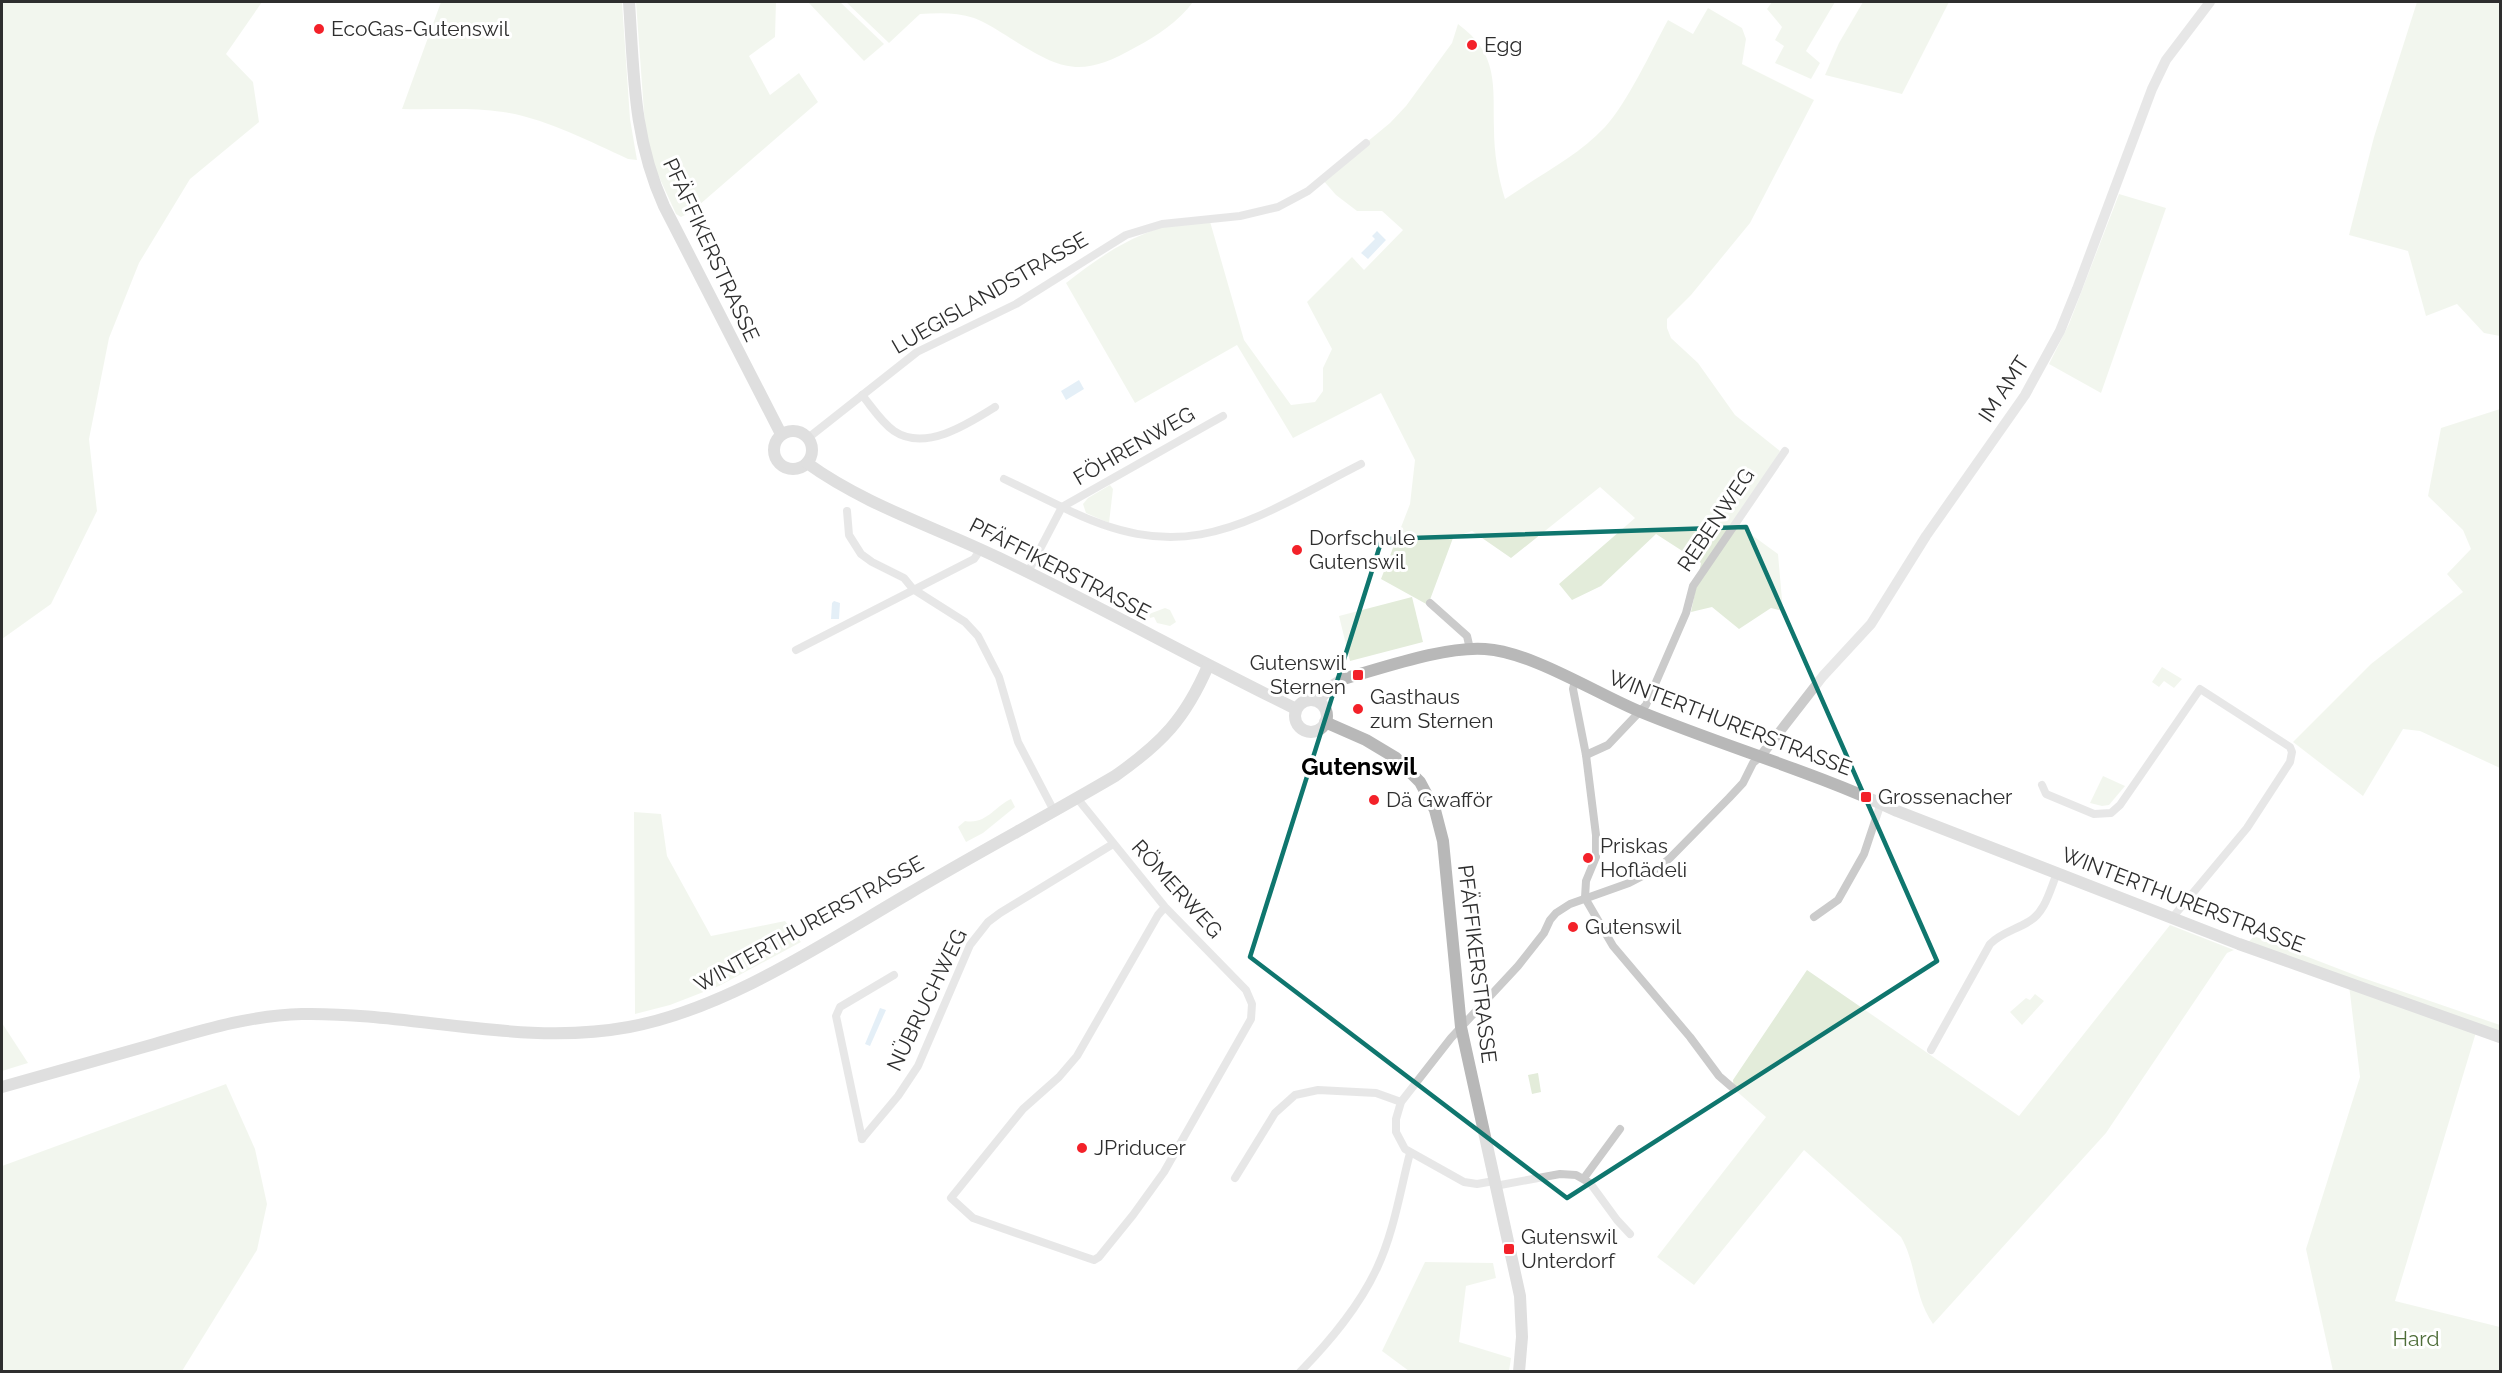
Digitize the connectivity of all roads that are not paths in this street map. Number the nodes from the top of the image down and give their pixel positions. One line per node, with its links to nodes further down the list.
1 (630, 2): 7 (main road, PFÄFFIKERSTRASSE)
2 (2210, 2): 28 (street, IM AMT)
3 (1366, 144): 4 (street, LUEGISLANDSTRASSE)
4 (862, 395): 5 (street); 8 (street, LUEGISLANDSTRASSE)
5 (995, 407)
6 (1223, 416): 13 (street, FÖHRENWEG)
7 (781, 434): 8 (main road); 10 (main road)
8 (808, 438): 10 (main road)
9 (1785, 451): 25 (street, REBENWEG)
10 (807, 463): 15 (main road, PFÄFFIKERSTRASSE)
11 (1361, 464): 13 (street)
12 (1004, 479): 13 (street)
13 (1062, 507): 16 (street)
14 (847, 511): 17 (street)
15 (981, 549): 16 (main road, PFÄFFIKERSTRASSE); 17 (street)
16 (1028, 572): 21 (main road, PFÄFFIKERSTRASSE)
17 (913, 589): 20 (street); 32 (street)
18 (1430, 603): 19 (street)
19 (1470, 649): 22 (main road, WINTERTHURERSTRASSE); 23 (main road, WINTERTHURERSTRASSE)
20 (796, 650)
21 (1208, 666): 24 (main road, PFÄFFIKERSTRASSE); 30 (main road, WINTERTHURERSTRASSE)
22 (1575, 681): 25 (main road, WINTERTHURERSTRASSE); 27 (street)
23 (1318, 701): 24 (main road); 26 (main road)
24 (1296, 709): 26 (main road)
25 (1637, 714): 27 (street, REBENWEG); 28 (main road, WINTERTHURERSTRASSE)
26 (1325, 722): 40 (main road, PFÄFFIKERSTRASSE)
27 (1586, 755): 35 (street)
28 (1760, 757): 31 (main road, WINTERTHURERSTRASSE); 35 (street)
29 (2042, 785): 38 (street)
30 (1077, 798): 32 (main road, WINTERTHURERSTRASSE); 33 (street, RÖMERWEG)
31 (1881, 803): 34 (main road, WINTERTHURERSTRASSE); 37 (street)
32 (1054, 811): 43 (main road, WINTERTHURERSTRASSE)
33 (1113, 844): 36 (street, RÖMERWEG); 39 (street, NÜBRUCHWEG)
34 (2057, 873): 38 (main road, WINTERTHURERSTRASSE); 42 (street)
35 (1585, 898): 40 (street); 44 (street)
36 (1165, 908): 36 (street, RÖMERWEG)
37 (1814, 917)
38 (2172, 918): 41 (main road, WINTERTHURERSTRASSE)
39 (894, 975)
40 (1461, 1027): 45 (street); 50 (main road, PFÄFFIKERSTRASSE)
41 (2500, 1037)
42 (1931, 1050)
43 (2, 1087)
44 (1734, 1089)
45 (1401, 1102): 47 (street); 48 (street)
46 (1620, 1129): 49 (street)
47 (1410, 1153): 50 (street); 52 (street)
48 (1235, 1178)
49 (1584, 1178): 50 (street); 51 (street)
50 (1494, 1183): 53 (main road, PFÄFFIKERSTRASSE)
51 (1630, 1234)
52 (1300, 1371)
53 (1519, 1371)

